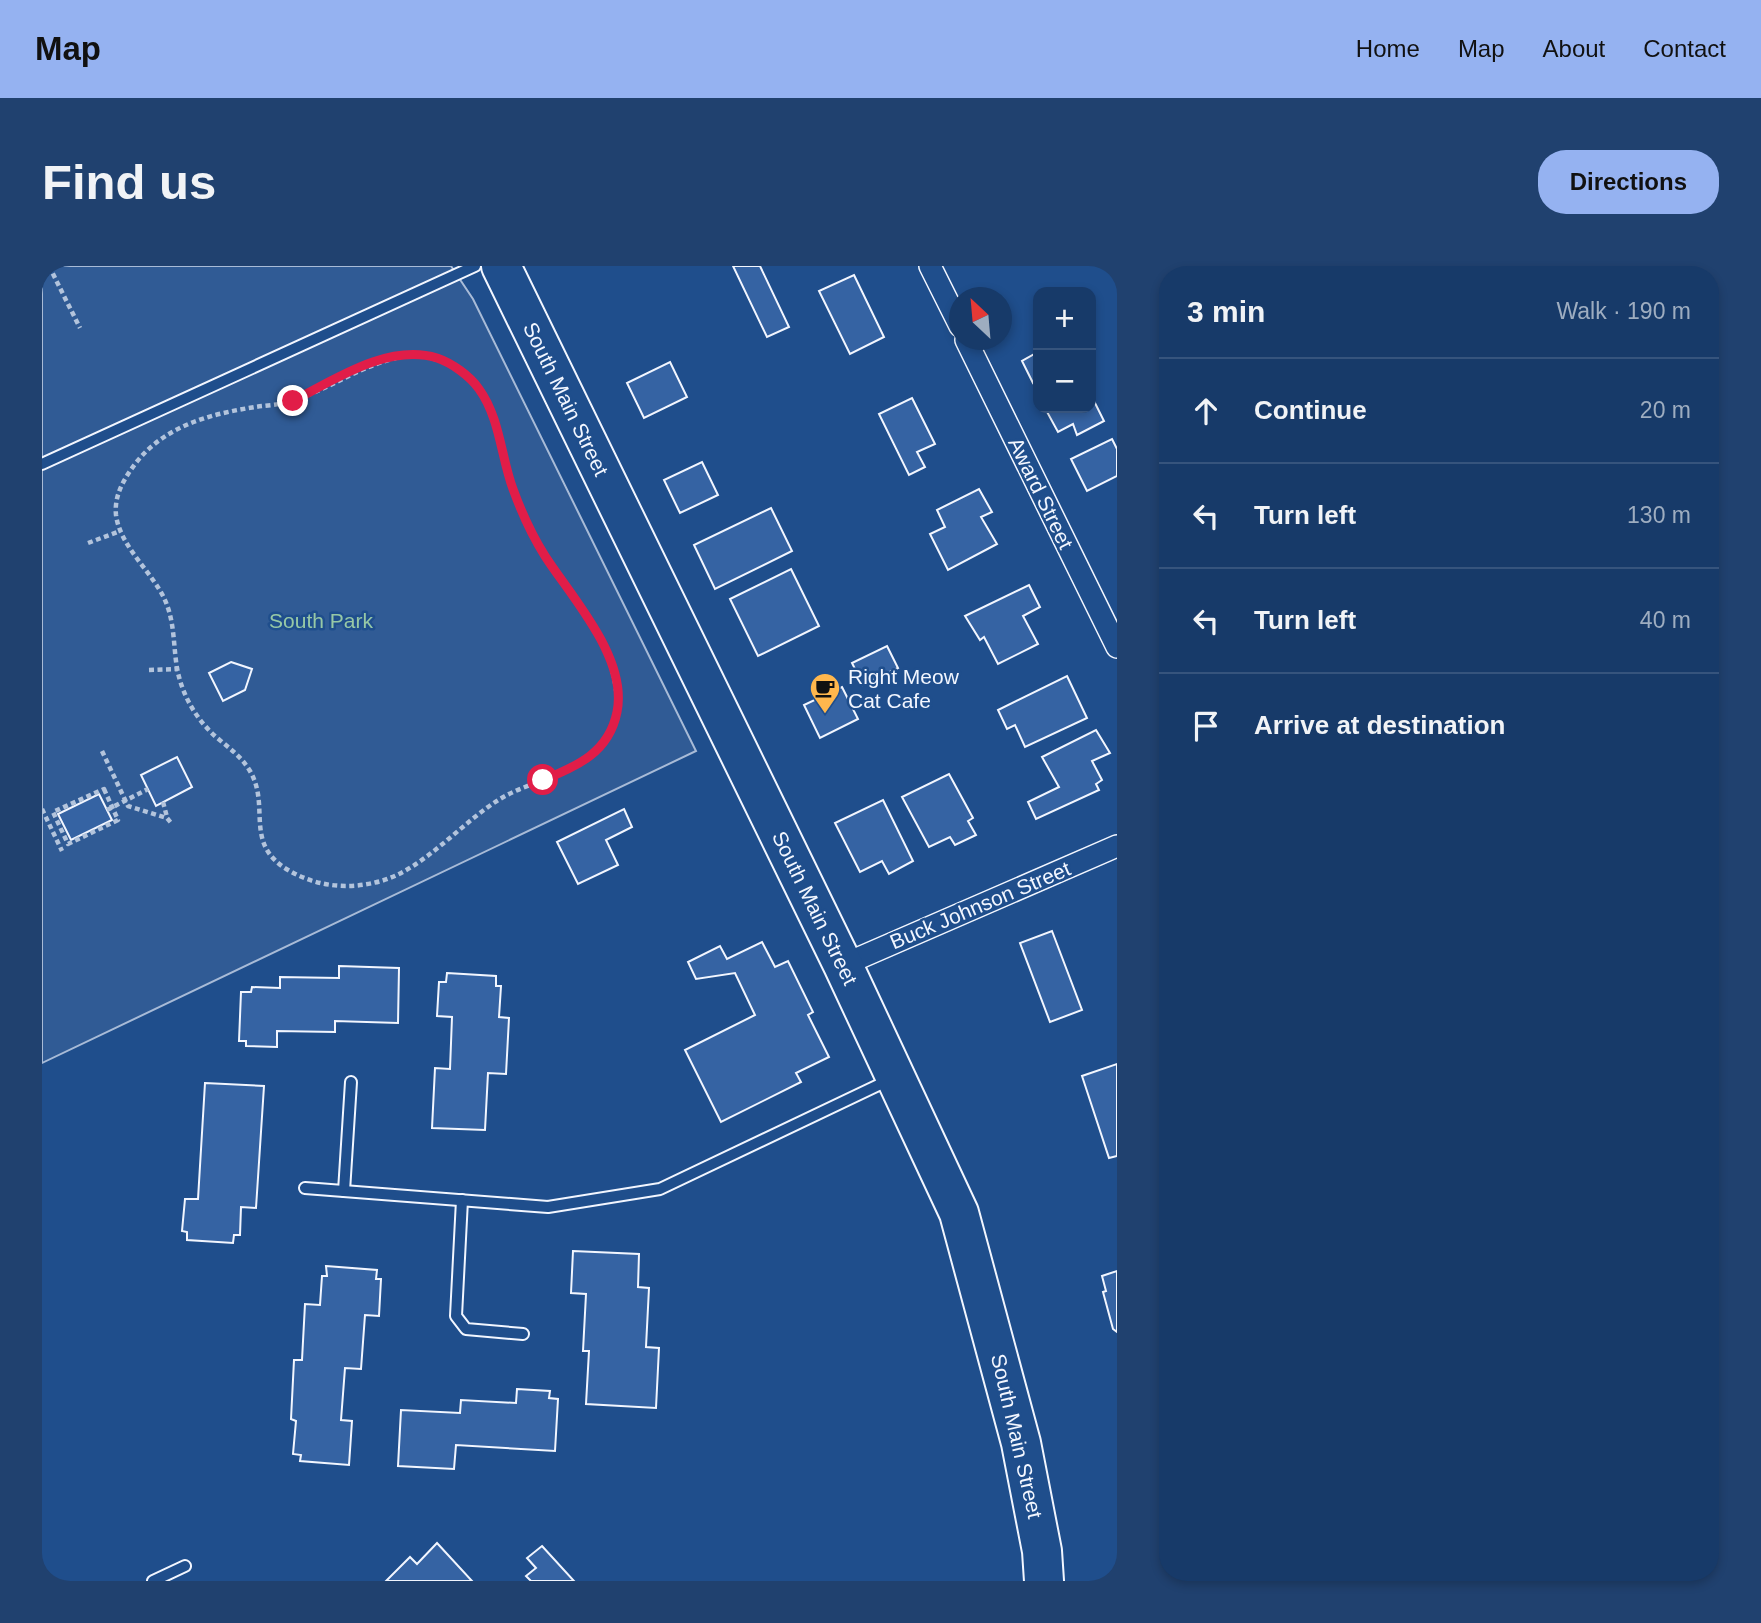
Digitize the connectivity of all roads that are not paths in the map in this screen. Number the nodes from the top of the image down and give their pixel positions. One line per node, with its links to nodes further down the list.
1 (475, 266): 6 (lane)
2 (501, 266): 9 (highway, South Main Street)
3 (930, 266): 4 (street)
4 (949, 305)
5 (971, 350): 7 (street, Award Street)
6 (42, 464)
7 (1117, 647)
8 (1117, 846): 9 (street, Buck Johnson Street)
9 (843, 964): 10 (highway, South Main Street)
10 (895, 1078): 14 (lane); 18 (highway, South Main Street)
11 (351, 1083): 13 (lane)
12 (305, 1188): 13 (lane)
13 (344, 1191): 14 (lane)
14 (462, 1200): 15 (lane)
15 (523, 1334)
16 (185, 1566): 17 (lane)
17 (153, 1581)
18 (1044, 1581)

